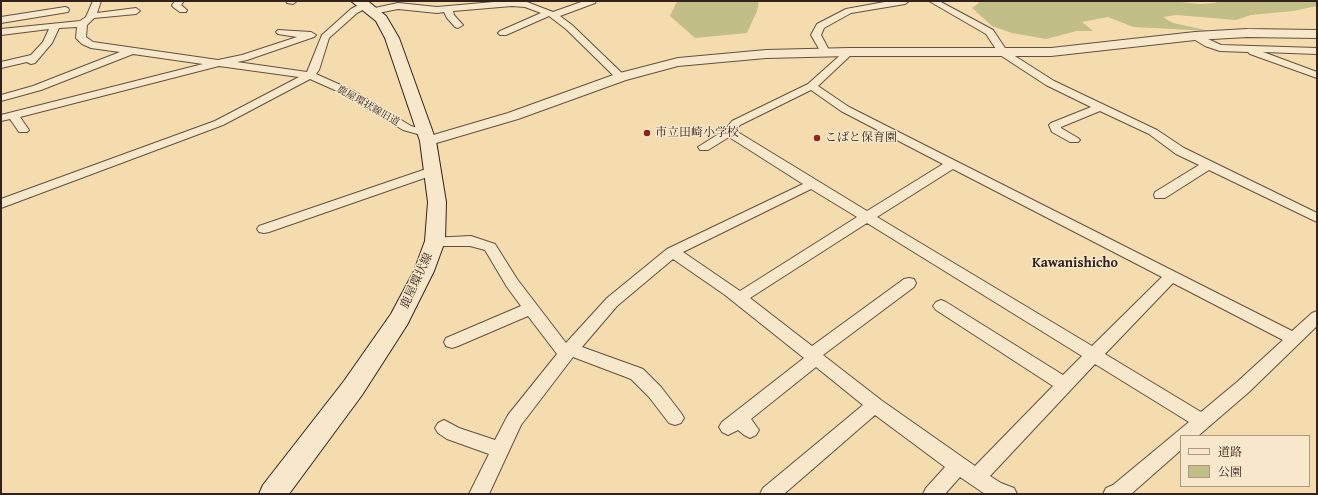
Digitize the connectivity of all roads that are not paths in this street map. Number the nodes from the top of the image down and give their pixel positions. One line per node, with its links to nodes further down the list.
1 (97, 1): 15 (street)
2 (180, 1): 12 (street)
3 (290, 1): 4 (street)
4 (294, 1)
5 (592, 1): 14 (street)
6 (905, 1): 30 (street)
7 (933, 1): 32 (street)
8 (486, 3): 10 (street); 14 (street)
9 (365, 5): 10 (street); 25 (street); 45 (main road, 鹿屋環状線)
10 (448, 9): 18 (street)
11 (65, 10): 16 (street)
12 (183, 10)
13 (136, 11): 15 (street)
14 (551, 14): 22 (street); 37 (street)
15 (91, 16): 17 (street)
16 (1, 20)
17 (82, 24): 19 (street); 28 (street, 鹿屋環状線旧道)
18 (458, 25)
19 (55, 26): 20 (street); 34 (street)
20 (1, 32)
21 (281, 32): 24 (street)
22 (503, 33)
23 (1317, 34): 26 (street)
24 (311, 35): 25 (street); 33 (street)
25 (327, 35): 35 (street)
26 (1195, 36): 27 (street); 32 (street)
27 (1242, 48): 29 (street); 36 (street)
28 (132, 51): 33 (street, 鹿屋環状線旧道); 39 (street)
29 (1317, 51)
30 (825, 52): 31 (street); 37 (street)
31 (849, 52): 32 (street); 38 (street)
32 (1003, 53): 40 (street)
33 (221, 62): 35 (street, 鹿屋環状線旧道); 41 (street)
34 (1, 64)
35 (310, 75): 45 (street, 鹿屋環状線旧道); 53 (street)
36 (1317, 75)
37 (621, 78): 45 (street)
38 (812, 86): 44 (street); 48 (street)
39 (1, 98)
40 (1101, 107): 46 (street); 49 (street)
41 (13, 115): 42 (street); 43 (street)
42 (1, 118)
43 (23, 130)
44 (728, 132): 47 (street); 51 (street)
45 (426, 137): 50 (main road, 鹿屋環状線)
46 (1074, 140)
47 (704, 147)
48 (952, 164): 54 (street); 59 (street)
49 (1208, 165): 52 (street); 55 (street)
50 (432, 170): 56 (street); 57 (main road, 鹿屋環状線)
51 (812, 184): 54 (street); 58 (street)
52 (1160, 195)
53 (1, 204)
54 (867, 218): 61 (street); 68 (street)
55 (1317, 218)
56 (264, 229)
57 (434, 241): 63 (street); 81 (main road, 鹿屋環状線)
58 (672, 252): 61 (street); 67 (street)
59 (1172, 276): 65 (street); 68 (street)
60 (909, 283): 69 (street)
61 (740, 298): 69 (street)
62 (941, 306): 70 (street)
63 (531, 308): 66 (street); 67 (street)
64 (1317, 317): 65 (street)
65 (1293, 338): 73 (street)
66 (452, 342)
67 (568, 352): 72 (street); 78 (street)
68 (1093, 355): 70 (street); 73 (street)
69 (814, 357): 71 (street); 74 (street)
70 (1065, 385): 80 (street)
71 (875, 405): 79 (street); 83 (street)
72 (675, 418)
73 (1202, 421): 76 (street)
74 (739, 425)
75 (444, 428): 78 (street)
76 (1185, 435)
77 (1180, 440): 86 (street)
78 (500, 450): 82 (street)
79 (958, 466): 80 (street); 84 (street)
80 (976, 478): 85 (street)
81 (273, 494)
82 (479, 494)
83 (770, 494)
84 (933, 494)
85 (1007, 494)
86 (1117, 494)

